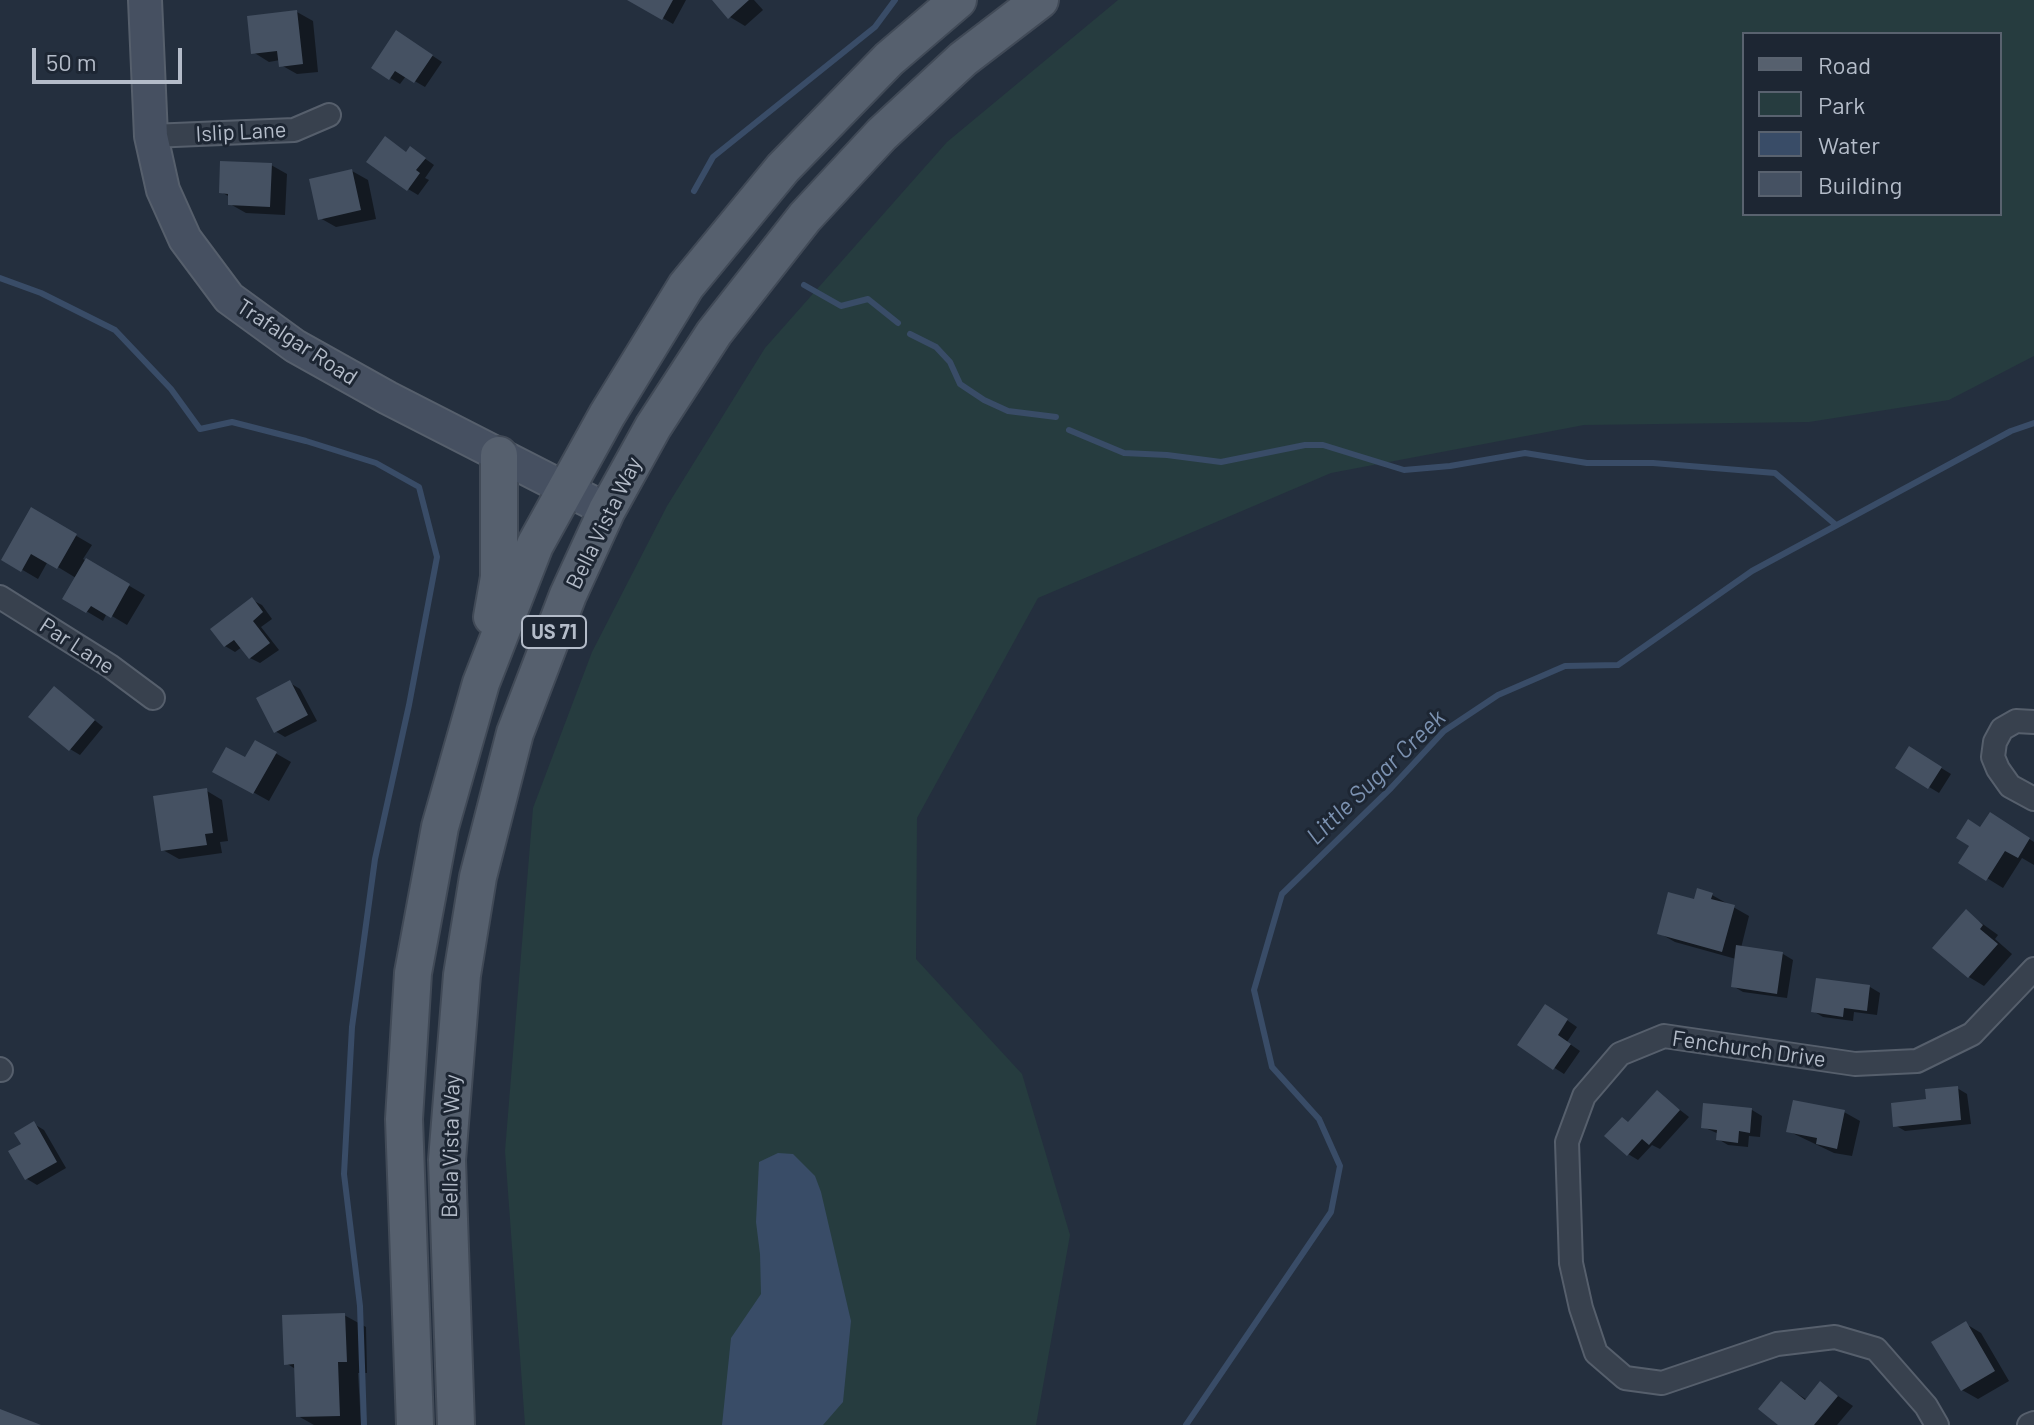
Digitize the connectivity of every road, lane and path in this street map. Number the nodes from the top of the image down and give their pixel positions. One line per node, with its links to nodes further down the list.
1 (145, 0): 5 (street, Trafalgar Road)
2 (958, 0): 7 (main road, Bella Vista Way / US 71)
3 (1040, 0): 8 (main road, Bella Vista Way / US 71)
4 (329, 115): 5 (street, Islip Lane)
5 (151, 136): 6 (street, Trafalgar Road)
6 (499, 455): 7 (street, Trafalgar Road); 10 (main road)
7 (564, 489): 8 (street, Trafalgar Road); 10 (main road, Bella Vista Way / US 71)
8 (607, 510): 16 (main road, Bella Vista Way / US 71)
9 (0, 597): 11 (street, Par Lane)
10 (481, 683): 15 (main road, Bella Vista Way / US 71)
11 (153, 698)
12 (2034, 722): 13 (street)
13 (2034, 799)
14 (2034, 969): 17 (street, Fenchurch Drive)
15 (415, 1425)
16 (456, 1425)
17 (1937, 1425)

